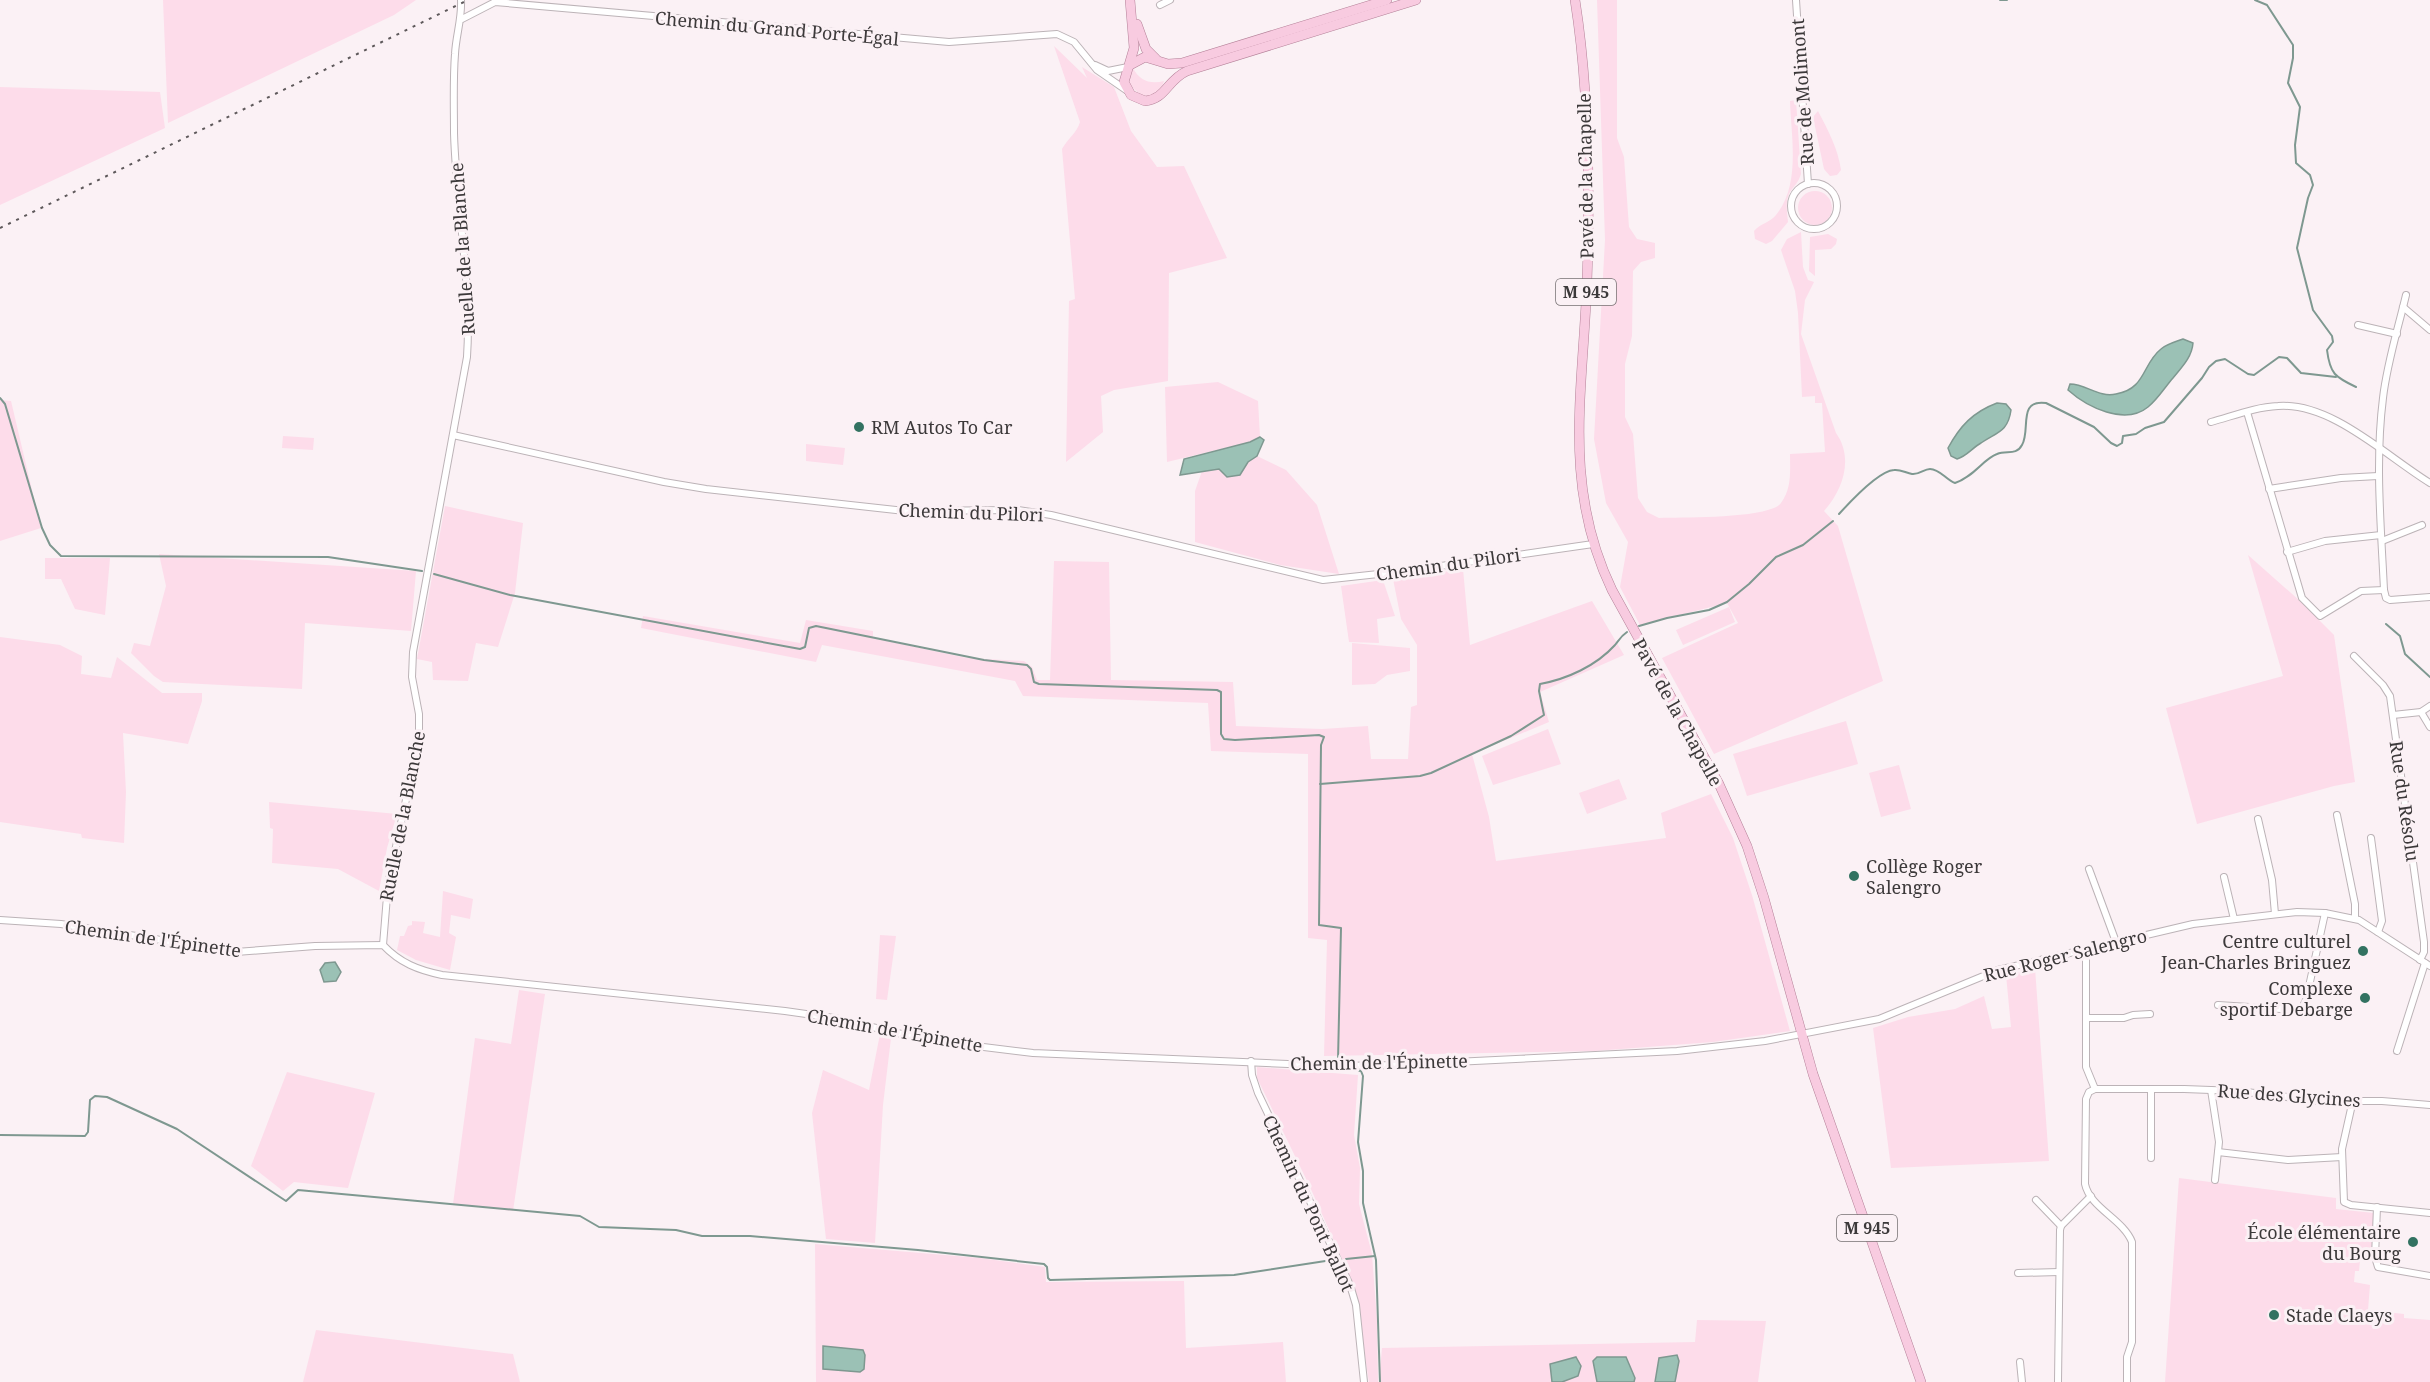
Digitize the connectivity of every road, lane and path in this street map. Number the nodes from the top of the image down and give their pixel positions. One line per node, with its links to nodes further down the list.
1 (460, 0): 9 (street, Ruelle de la Blanche)
2 (1170, 0): 8 (street)
3 (1387, 0): 11 (main road)
4 (1416, 0): 13 (main road)
5 (1577, 0): 30 (main road, Pavé de la Chapelle / M 945)
6 (1796, 0): 15 (street, Rue de Molimont)
7 (1131, 1): 11 (main road); 12 (main road)
8 (1160, 5)
9 (462, 19): 10 (street, Chemin du Grand Porte-Égal); 23 (street, Ruelle de la Blanche)
10 (1088, 58): 12 (street, Chemin du Grand Porte-Égal); 14 (street, Chemin du Grand Porte-Égal)
11 (1157, 60): 12 (main road); 13 (main road)
12 (1129, 66): 14 (main road)
13 (1167, 86): 14 (main road)
14 (1129, 93)
15 (1808, 184): 15 (street)
16 (2406, 295): 17 (street)
17 (2403, 307): 19 (street); 20 (street)
18 (2358, 325): 20 (street)
19 (2430, 330)
20 (2397, 334): 24 (street)
21 (2247, 412): 22 (street); 24 (street); 27 (street)
22 (2211, 422)
23 (453, 435): 30 (street, Chemin du Pilori); 51 (street, Ruelle de la Blanche)
24 (2378, 449): 25 (street); 26 (street)
25 (2378, 476): 27 (street); 29 (street)
26 (2430, 481)
27 (2269, 489): 31 (street)
28 (2422, 525): 29 (street)
29 (2381, 538): 31 (street); 32 (street)
30 (1593, 544): 57 (main road, Pavé de la Chapelle / M 945)
31 (2287, 552): 32 (street)
32 (2384, 590): 33 (street)
33 (2430, 597)
34 (2354, 656): 37 (street, Rue du Résolu)
35 (2430, 706): 36 (street)
36 (2421, 712): 37 (street); 38 (street)
37 (2393, 715): 53 (street, Rue du Résolu)
38 (2430, 727)
39 (2337, 815): 47 (street)
40 (2258, 819): 45 (street)
41 (2371, 838): 49 (street)
42 (2089, 869): 50 (street)
43 (2224, 878): 46 (street)
44 (2325, 913): 45 (street, Rue Roger Salengro); 47 (street, Rue Roger Salengro); 54 (street)
45 (2275, 914): 46 (street, Rue Roger Salengro)
46 (2234, 919): 50 (street, Rue Roger Salengro)
47 (2355, 919): 49 (street, Rue Roger Salengro)
48 (0, 920): 51 (street, Chemin de l'Épinette)
49 (2378, 932): 53 (street, Rue Roger Salengro)
50 (2116, 942): 52 (street, Rue Roger Salengro)
51 (383, 945): 59 (street, Chemin de l'Épinette)
52 (2086, 949): 56 (street); 57 (street, Rue Roger Salengro)
53 (2425, 963): 58 (street, Rue du Résolu)
54 (2218, 1005)
55 (2150, 1014): 56 (street)
56 (2086, 1018): 60 (street)
57 (1801, 1035): 59 (street, Chemin de l'Épinette); 79 (main road, Pavé de la Chapelle / M 945)
58 (2397, 1050)
59 (1251, 1061): 78 (street, Chemin du Pont Ballot)
60 (2095, 1089): 61 (street, Rue des Glycines); 69 (street)
61 (2151, 1089): 62 (street, Rue des Glycines); 67 (street)
62 (2211, 1090): 63 (street, Rue des Glycines); 65 (street)
63 (2353, 1101): 64 (street, Rue des Glycines); 66 (street)
64 (2430, 1105)
65 (2218, 1152): 66 (street); 68 (street)
66 (2342, 1157): 71 (street)
67 (2151, 1158)
68 (2215, 1180)
69 (2091, 1196): 73 (street); 82 (street)
70 (2036, 1200): 73 (street)
71 (2377, 1208): 72 (street); 76 (street)
72 (2430, 1213)
73 (2061, 1226): 74 (street)
74 (2059, 1272): 75 (street); 81 (street)
75 (2018, 1273)
76 (2430, 1276)
77 (2020, 1362): 80 (street)
78 (1364, 1382)
79 (1921, 1382)
80 (2022, 1382)
81 (2058, 1382)
82 (2127, 1382)

